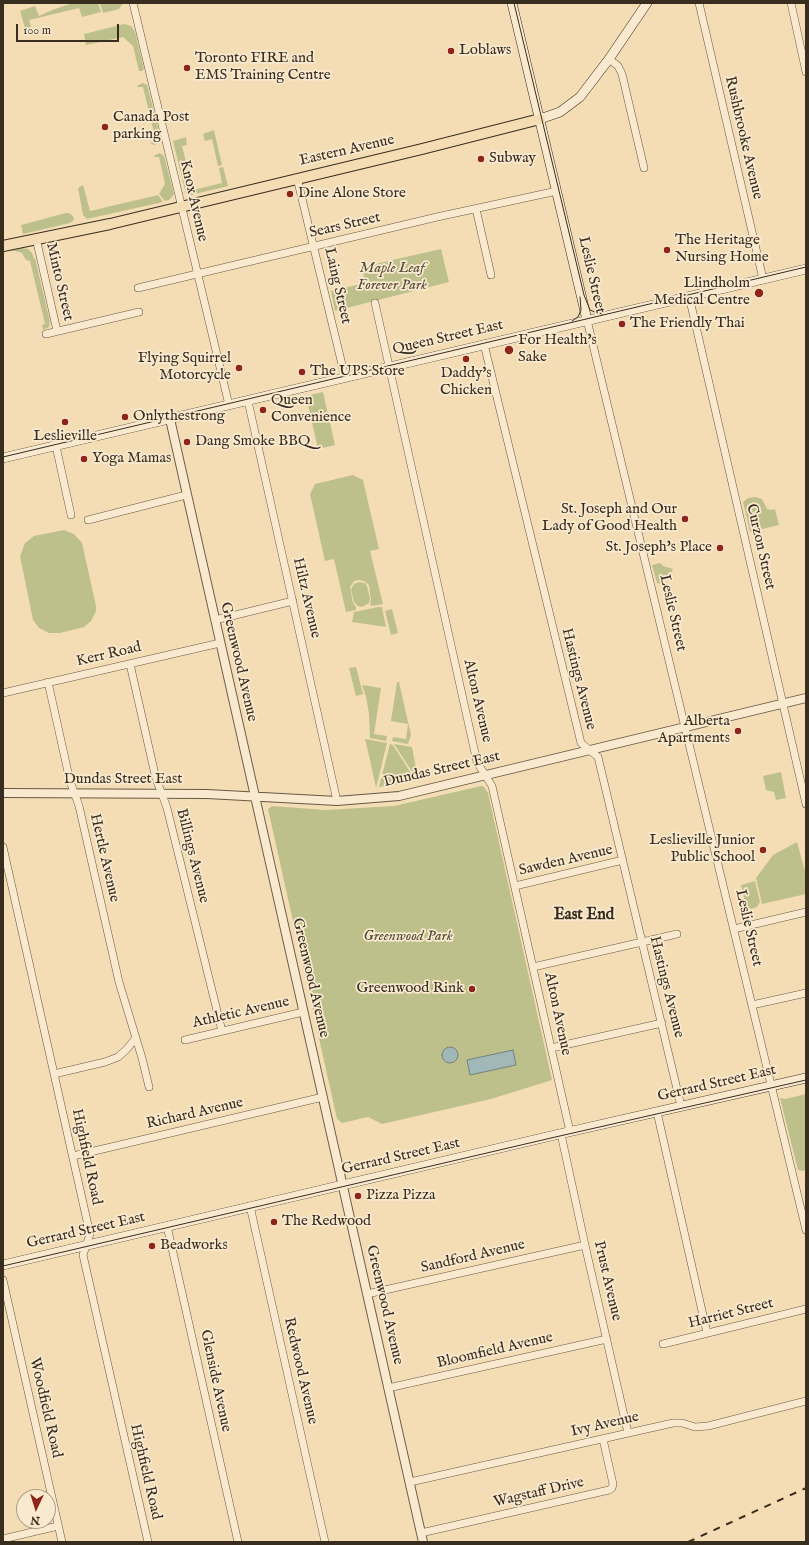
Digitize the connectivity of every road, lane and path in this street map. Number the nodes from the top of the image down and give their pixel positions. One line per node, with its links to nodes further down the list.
1 (133, 3): 12 (street, Knox Avenue)
2 (512, 3): 8 (main road, Leslie Street)
3 (647, 3): 6 (main road, Eastern Avenue)
4 (699, 3): 20 (street, Rushbrooke Avenue)
5 (791, 3): 7 (street)
6 (609, 59): 8 (main road, Eastern Avenue); 9 (street)
7 (806, 72)
8 (540, 119): 10 (main road, Eastern Avenue); 11 (main road, Leslie Street)
9 (644, 168)
10 (297, 178): 12 (main road, Eastern Avenue); 16 (street, Laing Street)
11 (557, 191): 13 (street, Sears Street); 25 (main road, Leslie Street)
12 (181, 206): 14 (main road, Eastern Avenue); 18 (street, Knox Avenue)
13 (476, 209): 16 (street, Sears Street); 19 (street)
14 (36, 238): 15 (main road, Eastern Avenue); 26 (street, Minto Street)
15 (3, 246)
16 (314, 246): 18 (street, Sears Street); 30 (street, Laing Street)
17 (806, 269): 20 (main road, Queen Street East)
18 (196, 274): 21 (street, Sears Street); 32 (street, Knox Avenue)
19 (491, 275)
20 (763, 279): 22 (main road, Queen Street East)
21 (138, 288)
22 (689, 296): 25 (main road, Queen Street East); 46 (street, Curzon Street)
23 (375, 303): 29 (street, Alton Avenue)
24 (139, 312): 26 (street, Minto Street)
25 (588, 320): 28 (main road, Queen Street East); 47 (street, Leslie Street)
26 (57, 331): 27 (street, Minto Street)
27 (46, 334)
28 (484, 344): 29 (main road, Queen Street East); 48 (street, Hastings Avenue)
29 (389, 367): 30 (main road, Queen Street East); 49 (street, Alton Avenue)
30 (345, 377): 31 (main road, Queen Street East)
31 (248, 401): 32 (main road, Queen Street East); 39 (street, Hiltz Avenue)
32 (228, 405): 33 (main road, Queen Street East)
33 (170, 419): 34 (main road, Queen Street East); 36 (street, Greenwood Avenue)
34 (56, 446): 35 (main road, Queen Street East); 37 (street)
35 (3, 458)
36 (186, 495): 38 (street); 40 (street, Greenwood Avenue)
37 (71, 515)
38 (88, 520)
39 (293, 601): 40 (street); 54 (street, Hiltz Avenue)
40 (214, 620): 41 (street, Greenwood Avenue)
41 (220, 643): 42 (street, Kerr Road); 53 (street, Greenwood Avenue)
42 (130, 664): 43 (street, Kerr Road); 52 (street, Billings Avenue)
43 (48, 682): 44 (street, Kerr Road); 51 (street, Hertle Avenue)
44 (3, 693)
45 (806, 698): 46 (street, Dundas Street East)
46 (782, 703): 47 (street, Dundas Street East); 55 (street, Curzon Street)
47 (685, 726): 48 (street, Dundas Street East); 60 (street, Leslie Street)
48 (589, 750): 49 (street, Dundas Street East); 57 (street, Hastings Avenue)
49 (485, 775): 54 (street, Dundas Street East); 58 (street, Alton Avenue)
50 (3, 793): 51 (street, Dundas Street East)
51 (74, 793): 52 (street, Dundas Street East); 69 (street, Hertle Avenue)
52 (162, 794): 53 (street, Dundas Street East); 68 (street, Billings Avenue)
53 (255, 797): 54 (street, Dundas Street East); 66 (street, Greenwood Avenue)
54 (338, 801)
55 (806, 804)
56 (3, 847): 72 (street, Highfield Road)
57 (623, 860): 58 (street, Sawden Avenue); 62 (street, Hastings Avenue)
58 (515, 886): 63 (street, Alton Avenue)
59 (806, 912): 60 (street)
60 (734, 929): 65 (street, Leslie Street)
61 (677, 934): 62 (street)
62 (642, 942): 63 (street); 67 (street, Hastings Avenue)
63 (534, 967): 71 (street, Alton Avenue)
64 (806, 993): 65 (street)
65 (752, 1005): 74 (street, Leslie Street)
66 (303, 1012): 68 (street, Athletic Avenue); 76 (street, Greenwood Avenue)
67 (662, 1023): 71 (street); 77 (street, Hastings Avenue)
68 (222, 1031): 70 (street, Athletic Avenue)
69 (135, 1039): 72 (street); 75 (street, Hertle Avenue)
70 (184, 1040)
71 (551, 1048): 79 (street, Alton Avenue)
72 (54, 1074): 80 (street, Highfield Road)
73 (806, 1078): 74 (main road, Gerrard Street East)
74 (771, 1086): 77 (main road, Gerrard Street East); 84 (street, Leslie Street)
75 (149, 1087)
76 (323, 1097): 80 (street, Richard Avenue); 81 (street, Greenwood Avenue)
77 (681, 1106): 78 (main road, Gerrard Street East)
78 (658, 1112): 79 (main road, Gerrard Street East); 91 (street)
79 (566, 1133): 81 (main road, Gerrard Street East); 86 (street, Prust Avenue)
80 (73, 1156): 85 (street, Highfield Road)
81 (342, 1185): 82 (main road, Gerrard Street East); 89 (street, Greenwood Avenue)
82 (250, 1206): 83 (main road, Gerrard Street East); 105 (street, Redwood Avenue)
83 (167, 1226): 85 (main road, Gerrard Street East); 104 (street, Glenside Avenue)
84 (806, 1230)
85 (87, 1244): 87 (main road, Gerrard Street East); 103 (street, Highfield Road)
86 (585, 1245): 89 (street, Sandford Avenue); 92 (street, Prust Avenue)
87 (3, 1265)
88 (3, 1280): 99 (street, Woodfield Road)
89 (367, 1294): 94 (street, Greenwood Avenue)
90 (806, 1309): 91 (street, Harriet Street)
91 (707, 1334): 93 (street, Harriet Street)
92 (607, 1339): 94 (street, Bloomfield Avenue); 96 (street, Prust Avenue)
93 (663, 1344)
94 (388, 1388): 98 (street, Greenwood Avenue)
95 (806, 1401): 96 (street, Ivy Avenue)
96 (628, 1433): 97 (street, Ivy Avenue)
97 (603, 1439): 98 (street, Ivy Avenue); 100 (street, Wagstaff Drive)
98 (410, 1482): 100 (street, Greenwood Avenue)
99 (58, 1526): 101 (street); 102 (street, Woodfield Road)
100 (421, 1533): 106 (street, Greenwood Avenue)
101 (3, 1539)
102 (62, 1542)
103 (148, 1542)
104 (238, 1542)
105 (325, 1542)
106 (423, 1542)

